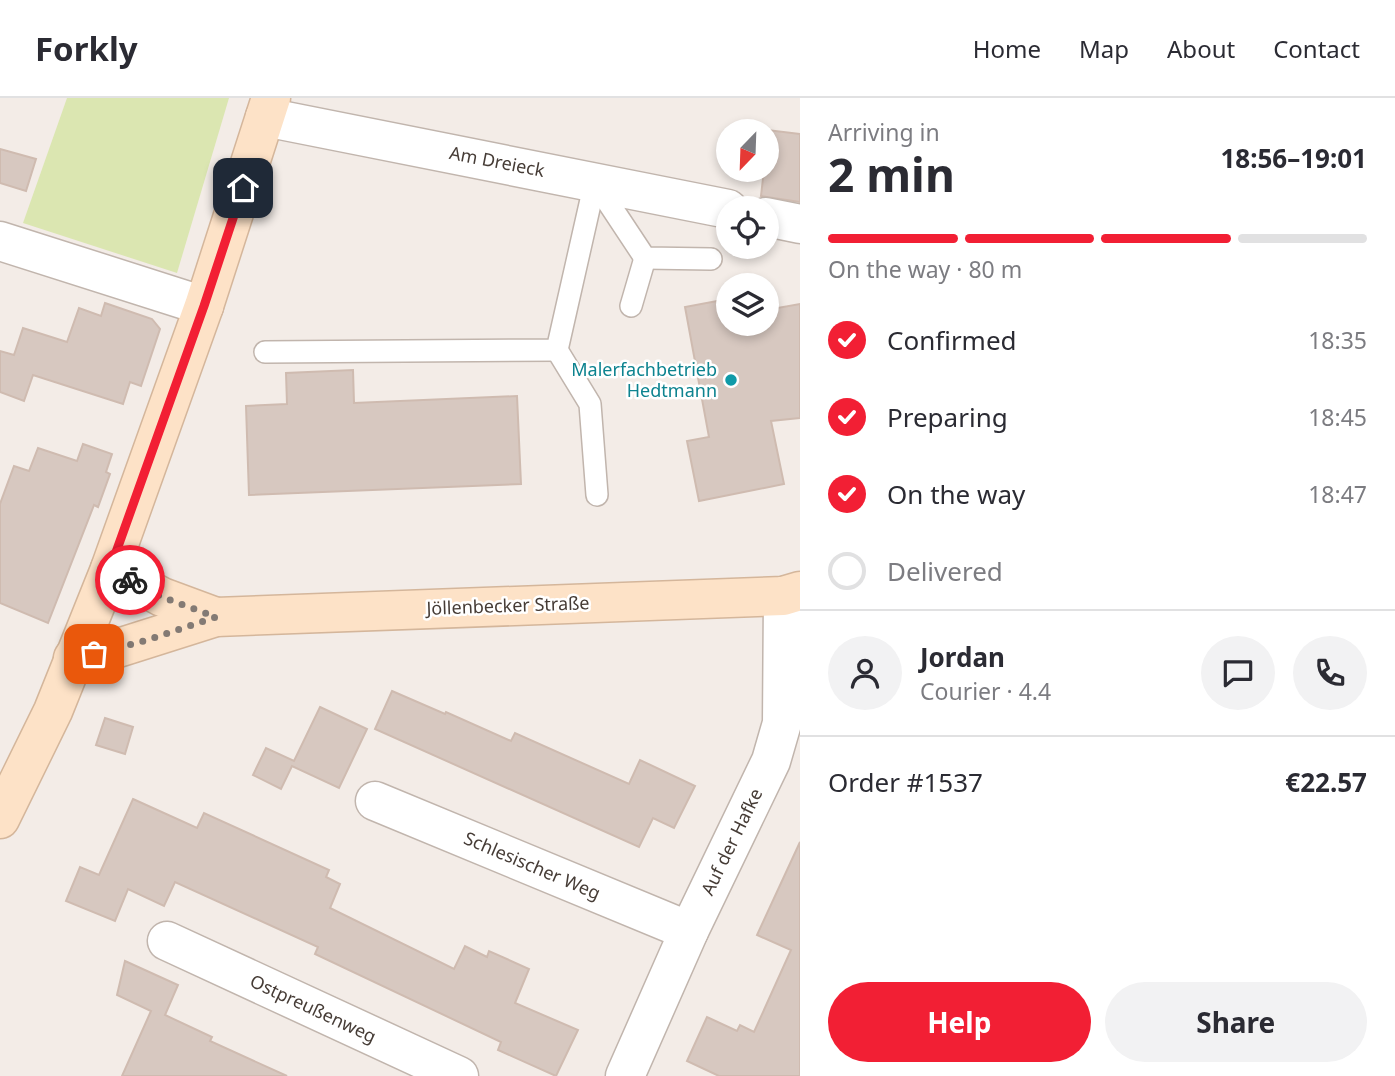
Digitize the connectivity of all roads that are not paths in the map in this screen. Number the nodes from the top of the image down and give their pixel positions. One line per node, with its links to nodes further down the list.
1 (268, 107): 2 (street, Am Dreieck); 9 (main road)
2 (595, 181): 3 (street, Am Dreieck); 7 (lane); 11 (lane)
3 (716, 206)
4 (779, 220): 5 (street)
5 (800, 224)
6 (0, 242): 9 (street)
7 (645, 258): 8 (lane); 10 (lane)
8 (711, 259)
9 (204, 306): 14 (main road)
10 (631, 306)
11 (557, 350): 12 (lane); 13 (lane)
12 (265, 352)
13 (597, 495)
14 (110, 569): 16 (main road, Jöllenbecker Straße); 17 (main road)
15 (789, 605): 16 (main road, Jöllenbecker Straße); 18 (street, Auf der Hafke)
16 (216, 617): 17 (main road, Jöllenbecker Straße)
17 (73, 658): 20 (main road)
18 (786, 764): 21 (street, Auf der Hafke)
19 (375, 801): 21 (street, Schlesischer Weg)
20 (0, 819)
21 (689, 931): 24 (street, Auf der Hafke)
22 (167, 942): 23 (street, Ostpreußenweg)
23 (459, 1076)
24 (625, 1076)

